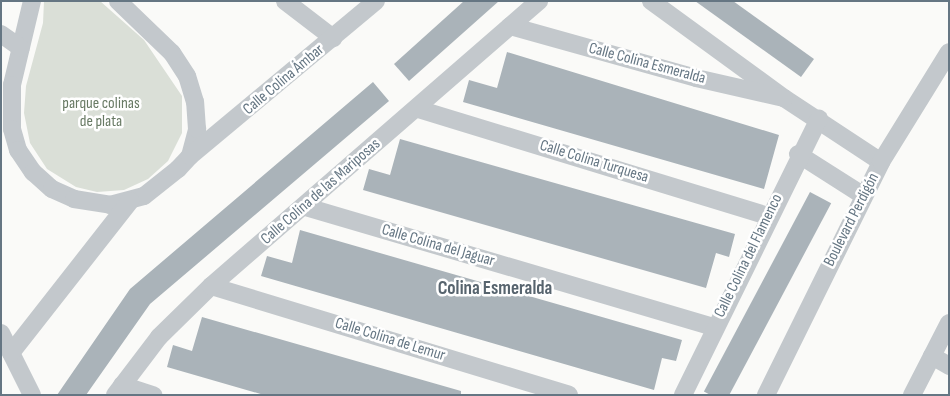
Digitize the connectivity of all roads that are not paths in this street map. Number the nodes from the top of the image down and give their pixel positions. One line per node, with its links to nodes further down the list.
1 (32, 1): 10 (street)
2 (118, 1): 16 (street)
3 (285, 1): 9 (street)
4 (376, 1): 9 (street, Calle Colina Ámbar)
5 (539, 1): 7 (street, Calle Colina de las Mariposas)
6 (651, 1): 12 (street, Calle Colina Esmeralda)
7 (510, 26): 12 (street, Calle Colina Esmeralda); 13 (street, Calle Colina de las Mariposas)
8 (1, 34): 10 (street)
9 (333, 38): 16 (street, Calle Colina Ámbar)
10 (21, 48): 19 (street)
11 (949, 52): 17 (street, Boulevard Perdigón)
12 (784, 98): 14 (street, Calle Colina Esmeralda)
13 (418, 109): 20 (street, Calle Colina de las Mariposas); 21 (street, Calle Colina Turquesa)
14 (819, 119): 15 (street, Calle Colina del Flamenco); 17 (street, Calle Colina Esmeralda)
15 (798, 154): 18 (street); 21 (street, Calle Colina del Flamenco)
16 (190, 156): 19 (street, Calle Colina Ámbar)
17 (881, 162): 18 (street, Boulevard Perdigón)
18 (864, 196): 34 (street, Boulevard Perdigón)
19 (130, 201): 26 (street)
20 (306, 207): 22 (street, Calle Colina de las Mariposas); 24 (street, Calle Colina del Jaguar)
21 (769, 216): 24 (street, Calle Colina del Flamenco)
22 (211, 286): 29 (street, Calle Colina de las Mariposas); 32 (street, Calle Colina de Lemur)
23 (949, 322): 27 (street)
24 (715, 327): 33 (street, Calle Colina del Flamenco)
25 (1, 333): 26 (street)
26 (11, 353): 30 (street)
27 (932, 356): 28 (street); 35 (street)
28 (949, 366)
29 (119, 390): 31 (street)
30 (32, 395)
31 (153, 395)
32 (569, 395)
33 (683, 395)
34 (766, 395)
35 (912, 395)

